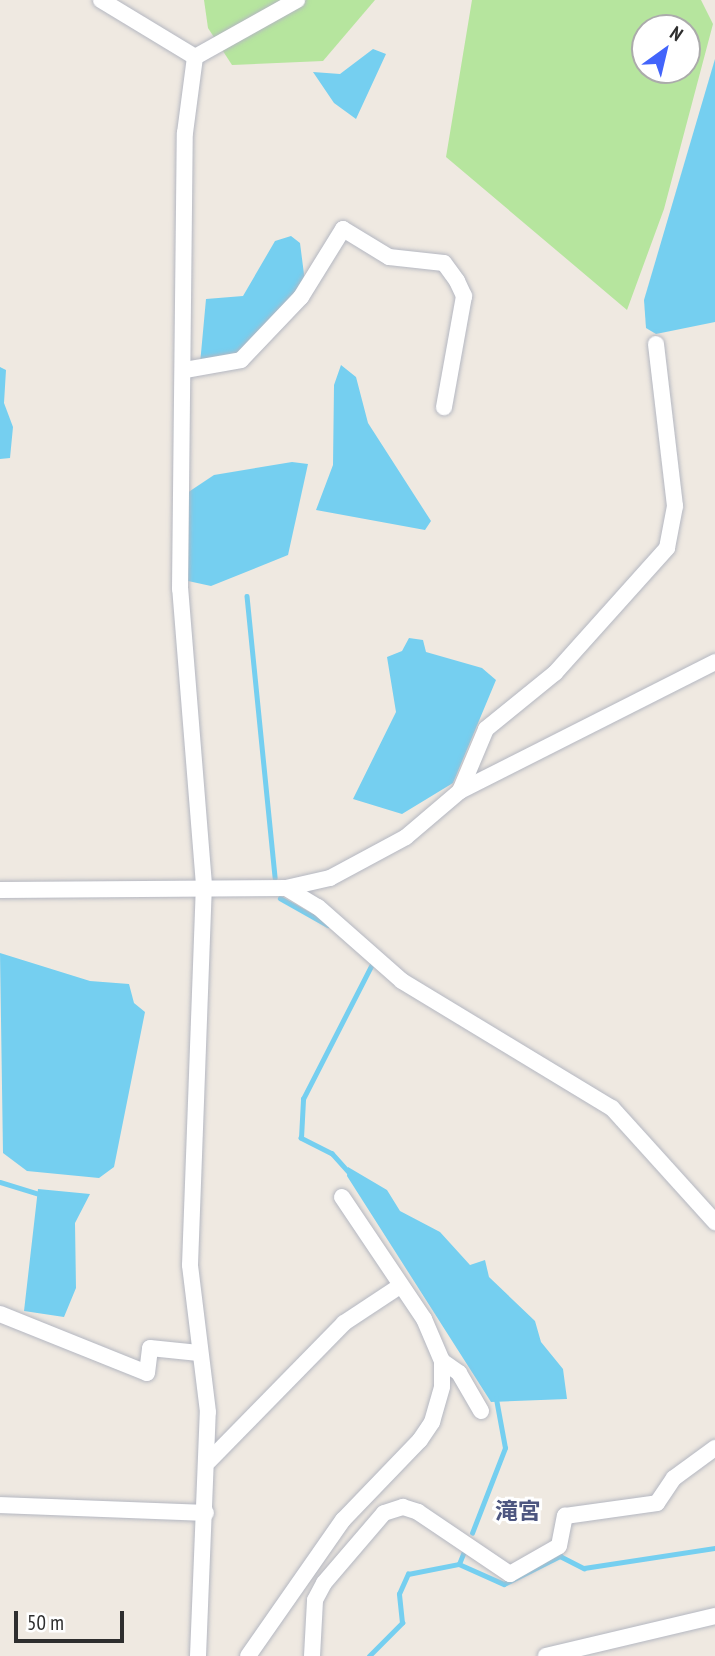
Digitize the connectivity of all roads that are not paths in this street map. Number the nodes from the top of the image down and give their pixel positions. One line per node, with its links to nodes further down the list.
1 (101, 0): 3 (street)
2 (298, 0): 3 (street)
3 (195, 57): 5 (street)
4 (656, 344): 8 (street)
5 (185, 370): 6 (street); 9 (street)
6 (444, 407)
7 (715, 662): 8 (street)
8 (460, 791): 10 (street)
9 (204, 885): 10 (street); 11 (street); 16 (street)
10 (286, 888): 13 (street)
11 (0, 890)
12 (342, 1197): 14 (street)
13 (715, 1222)
14 (400, 1286): 17 (street); 20 (street)
15 (0, 1314): 16 (street)
16 (199, 1353): 20 (street)
17 (442, 1360): 18 (street); 25 (street)
18 (481, 1411)
19 (715, 1448): 26 (street)
20 (209, 1461): 22 (street)
21 (0, 1505): 22 (street)
22 (206, 1513): 24 (street)
23 (715, 1616): 27 (street)
24 (198, 1656)
25 (248, 1656)
26 (312, 1656)
27 (547, 1656)

